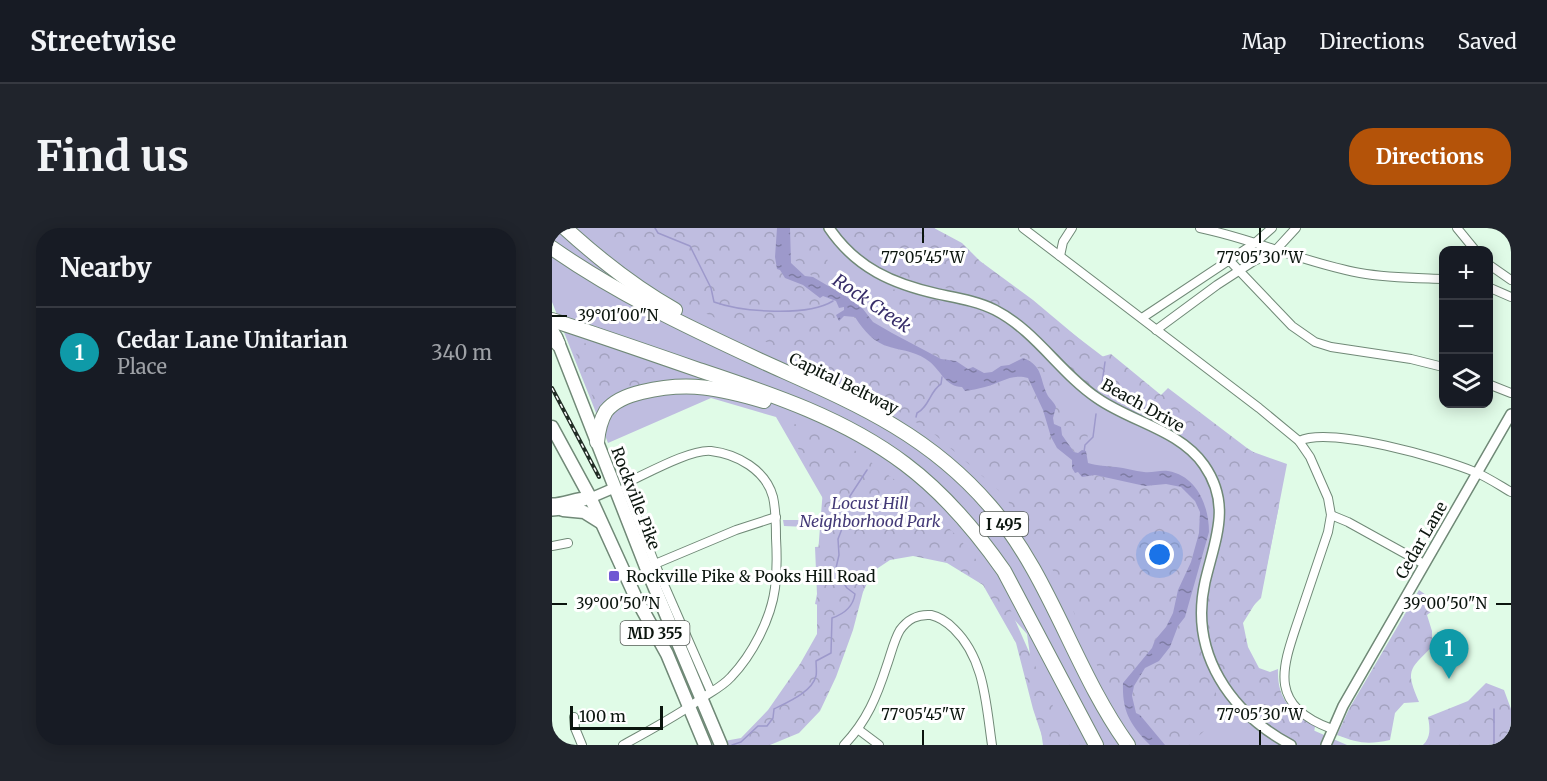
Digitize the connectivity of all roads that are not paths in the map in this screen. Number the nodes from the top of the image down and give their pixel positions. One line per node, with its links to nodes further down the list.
1 (565, 228): 28 (highway)
2 (830, 228): 63 (street, Beach Drive)
3 (1023, 228): 13 (street)
4 (1071, 228): 13 (street)
5 (1200, 228): 9 (street)
6 (1272, 228): 9 (street)
7 (1296, 228): 12 (street)
8 (1457, 228): 10 (street)
9 (1255, 243): 12 (street); 14 (street)
10 (1472, 246)
11 (552, 248): 28 (highway, Capital Beltway / I 495)
12 (1277, 249): 16 (street); 17 (street)
13 (1060, 256): 22 (street)
14 (1229, 260): 16 (street); 22 (street)
15 (1493, 267): 18 (street)
16 (1239, 271): 24 (street); 27 (street)
17 (1439, 279)
18 (1511, 280)
19 (1493, 289): 20 (street)
20 (1511, 297)
21 (552, 310): 26 (highway)
22 (1142, 318): 24 (street)
23 (552, 320): 26 (highway, I 495)
24 (1156, 330): 33 (street)
25 (554, 334): 34 (main road, Rockville Pike / MD 355)
26 (626, 345): 35 (highway, I 495)
27 (1439, 366)
28 (801, 378): 62 (highway, Capital Beltway / I 495)
29 (1493, 386): 30 (street)
30 (1511, 393)
31 (1511, 414): 36 (street, Cedar Lane)
32 (552, 427): 39 (main road, MD 355)
33 (1299, 441): 36 (street); 42 (street)
34 (597, 442): 35 (highway); 37 (main road, Rockville Pike / MD 355)
35 (876, 444): 61 (highway, I 495)
36 (1477, 472): 38 (street); 48 (street, Cedar Lane)
37 (620, 487): 39 (street); 43 (street); 47 (street, Rockville Pike); 49 (main road, Rockville Pike / MD 355)
38 (1511, 492)
39 (590, 497): 40 (street); 41 (street); 44 (main road, MD 355)
40 (552, 503)
41 (557, 511): 44 (main road)
42 (1331, 515): 48 (street); 52 (street)
43 (776, 517): 47 (street); 49 (street)
44 (600, 523): 50 (main road, MD 355)
45 (568, 543): 46 (street)
46 (552, 546)
47 (655, 564): 49 (street, Rockville Pike)
48 (1424, 564): 52 (street, Cedar Lane)
49 (706, 695): 50 (street); 57 (main road, Rockville Pike / MD 355)
50 (689, 708): 55 (street); 56 (main road, MD 355)
51 (574, 717): 54 (street)
52 (1332, 729): 64 (street, Cedar Lane)
53 (859, 730): 58 (street); 59 (street); 60 (street)
54 (582, 745)
55 (623, 745)
56 (705, 745)
57 (721, 745)
58 (844, 745)
59 (879, 745)
60 (992, 745)
61 (1096, 745)
62 (1128, 745)
63 (1292, 745)
64 (1326, 745)

